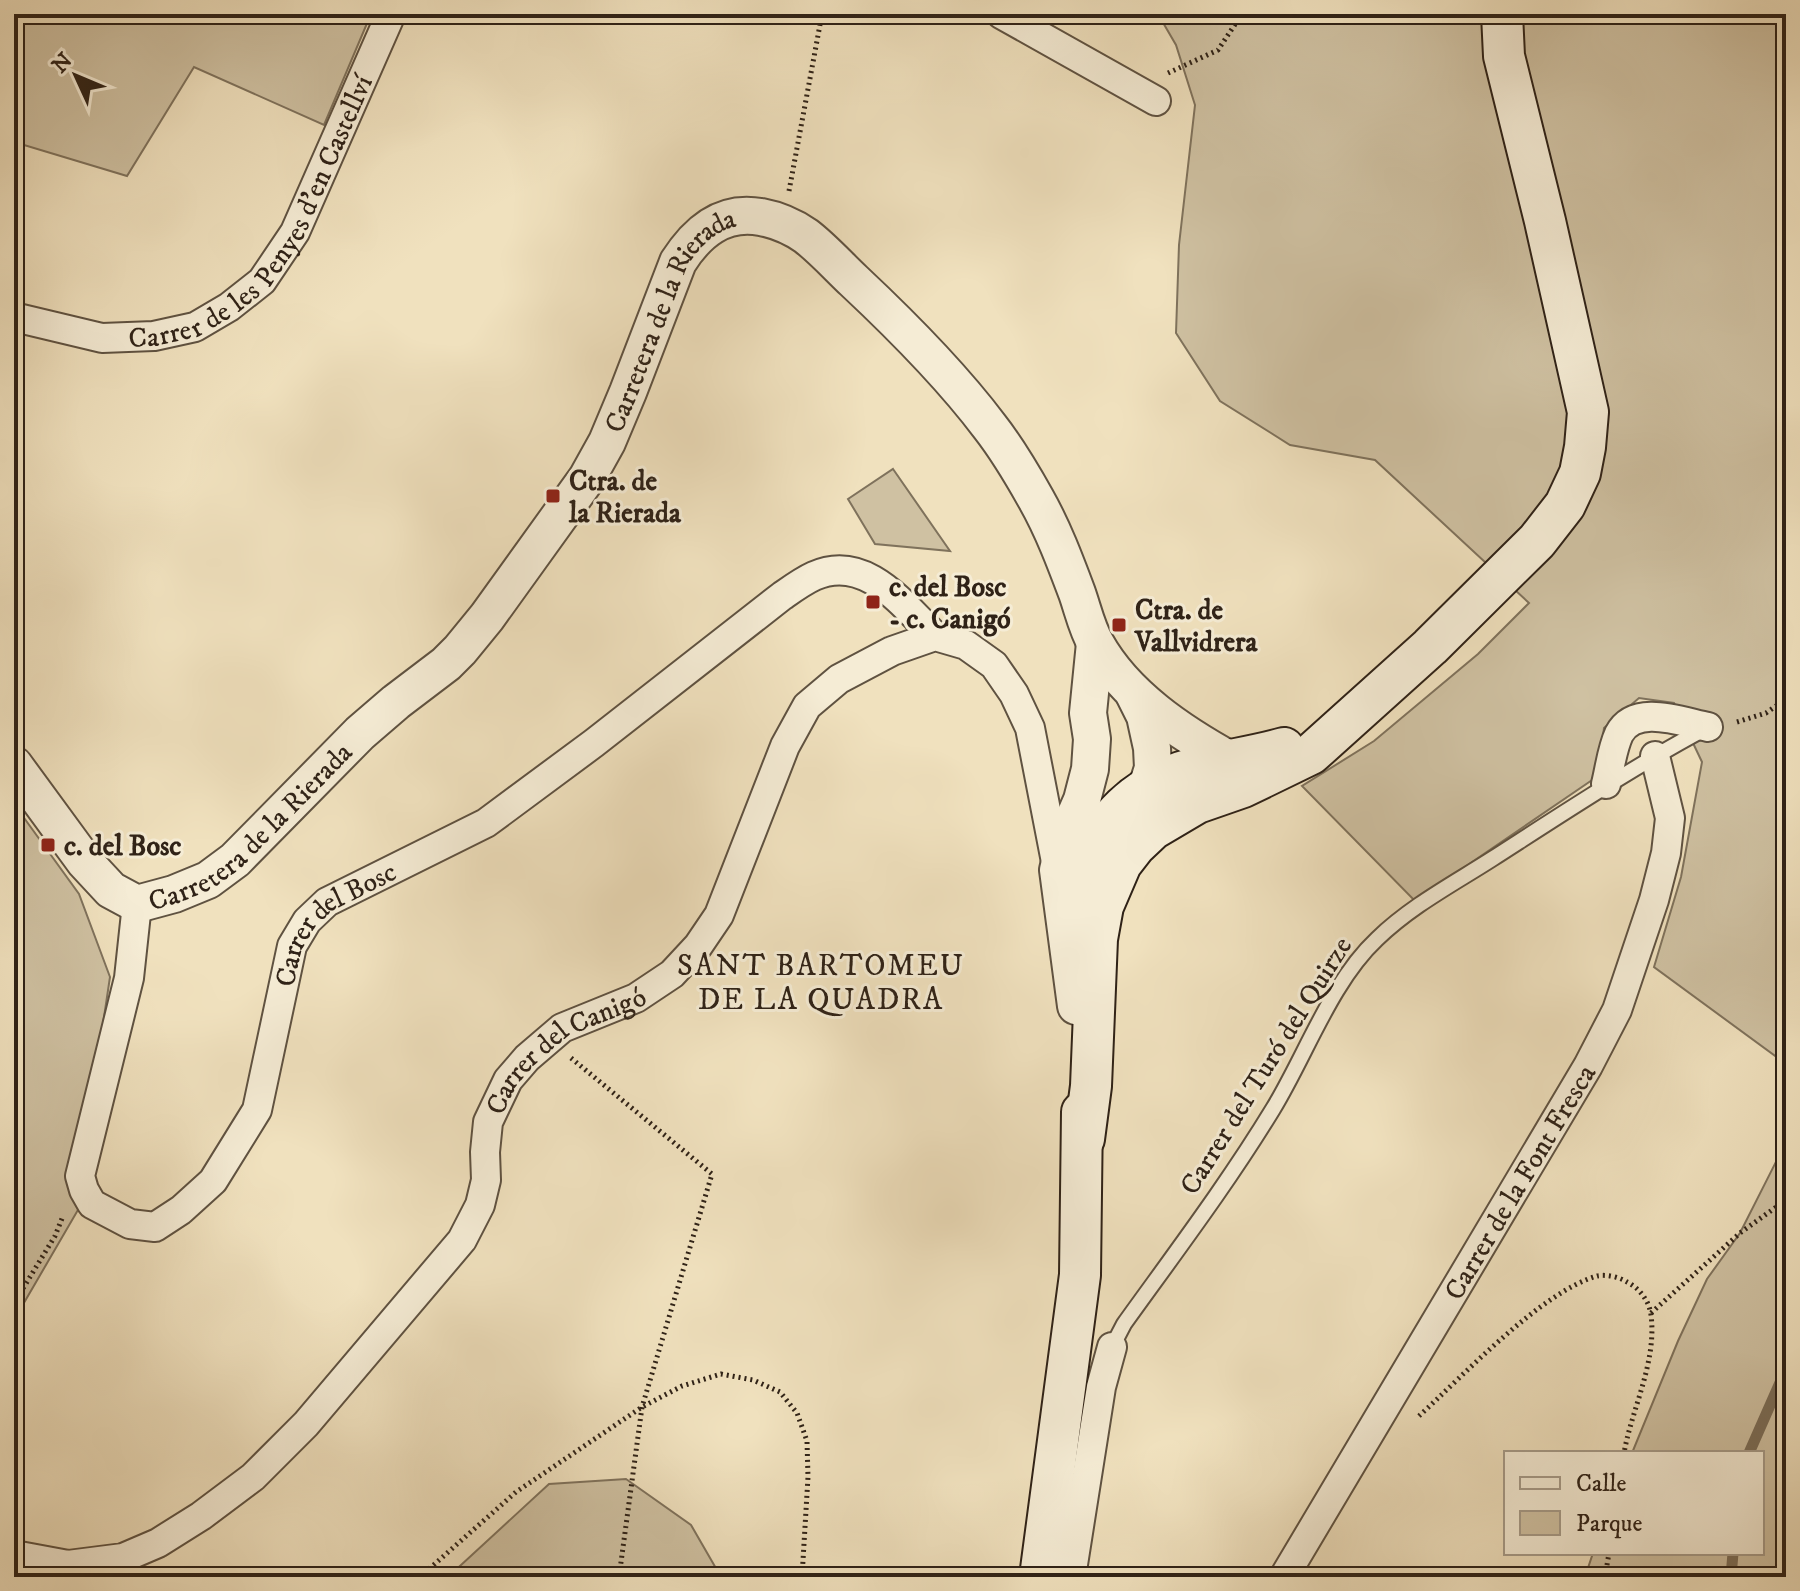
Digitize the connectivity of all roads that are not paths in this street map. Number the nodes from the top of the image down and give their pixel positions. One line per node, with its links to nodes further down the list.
1 (391, 14): 5 (street, Carrer de les Penyes d'en Castellví)
2 (1001, 14): 4 (street)
3 (1502, 14): 13 (main road)
4 (1156, 101)
5 (14, 317)
6 (935, 636): 16 (street); 18 (street, Carrer del Bosc); 22 (street, Carrer del Canigó)
7 (1095, 643): 8 (street, Carretera de la Rierada); 10 (street, Carretera de la Rierada); 18 (street, Carretera de la Rierada)
8 (1131, 687): 13 (street, Carretera de la Rierada); 15 (street, Carretera de la Rierada)
9 (1708, 727): 11 (lane, Carrer del Turó del Quirze); 14 (street)
10 (1092, 739): 15 (street, Carretera de la Rierada); 16 (street, Carretera de la Rierada)
11 (1655, 756): 14 (lane, Carrer del Turó del Quirze); 25 (street, Carrer de la Font Fresca)
12 (14, 765): 18 (street, Carretera de la Rierada)
13 (1237, 774): 15 (main road); 17 (main road)
14 (1606, 784): 21 (lane, Carrer del Turó del Quirze)
15 (1145, 791): 17 (street, Carretera de la Rierada); 19 (main road)
16 (1058, 870): 19 (street)
17 (1113, 881): 20 (main road)
18 (137, 904)
19 (1076, 1006): 20 (main road)
20 (1084, 1139): 23 (main road)
21 (1112, 1347): 24 (street)
22 (14, 1555)
23 (1040, 1577)
24 (1071, 1577)
25 (1284, 1577)

